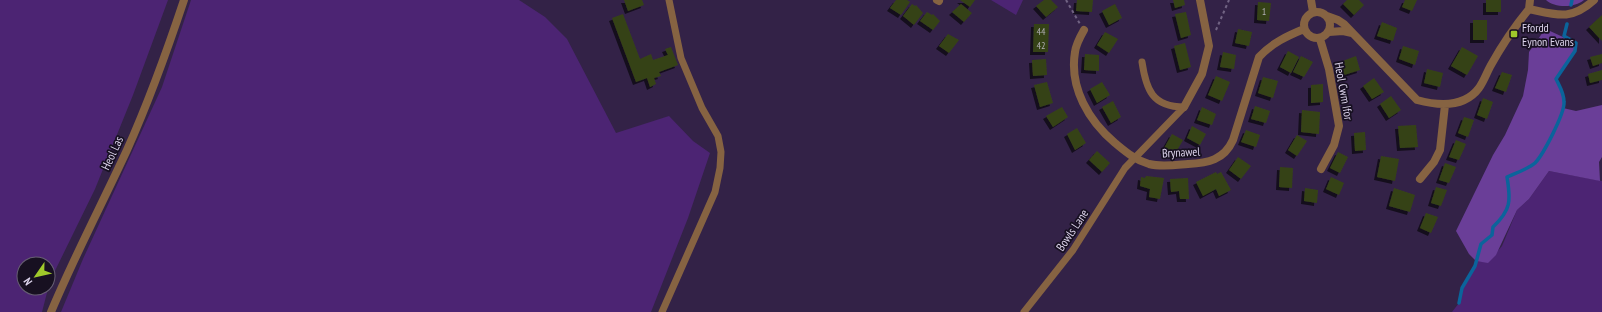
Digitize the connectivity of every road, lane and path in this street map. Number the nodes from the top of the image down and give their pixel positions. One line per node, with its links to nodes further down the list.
1 (184, 0): 24 (street, Heol Las)
2 (669, 0): 25 (lane)
3 (1066, 0): 13 (path)
4 (1200, 0): 17 (street)
5 (1229, 0): 17 (path)
6 (1311, 0): 10 (street)
7 (1530, 0): 9 (street)
8 (1594, 0): 9 (street)
9 (1529, 9): 19 (street)
10 (1313, 12): 11 (street); 12 (street)
11 (1326, 16): 14 (street); 15 (street)
12 (1304, 29): 16 (street); 21 (street, Brynawel)
13 (1084, 30): 21 (street, Brynawel)
14 (1329, 32): 15 (street); 16 (street)
15 (1352, 33): 19 (street)
16 (1320, 39): 22 (street, Heol Cwm Ifor)
17 (1209, 46): 20 (street)
18 (1142, 62): 20 (lane)
19 (1445, 105): 23 (street)
20 (1184, 107): 21 (lane, Bowls Lane)
21 (1134, 158): 26 (lane, Bowls Lane)
22 (1321, 169)
23 (1420, 179)
24 (51, 312)
25 (662, 312)
26 (1024, 312)

